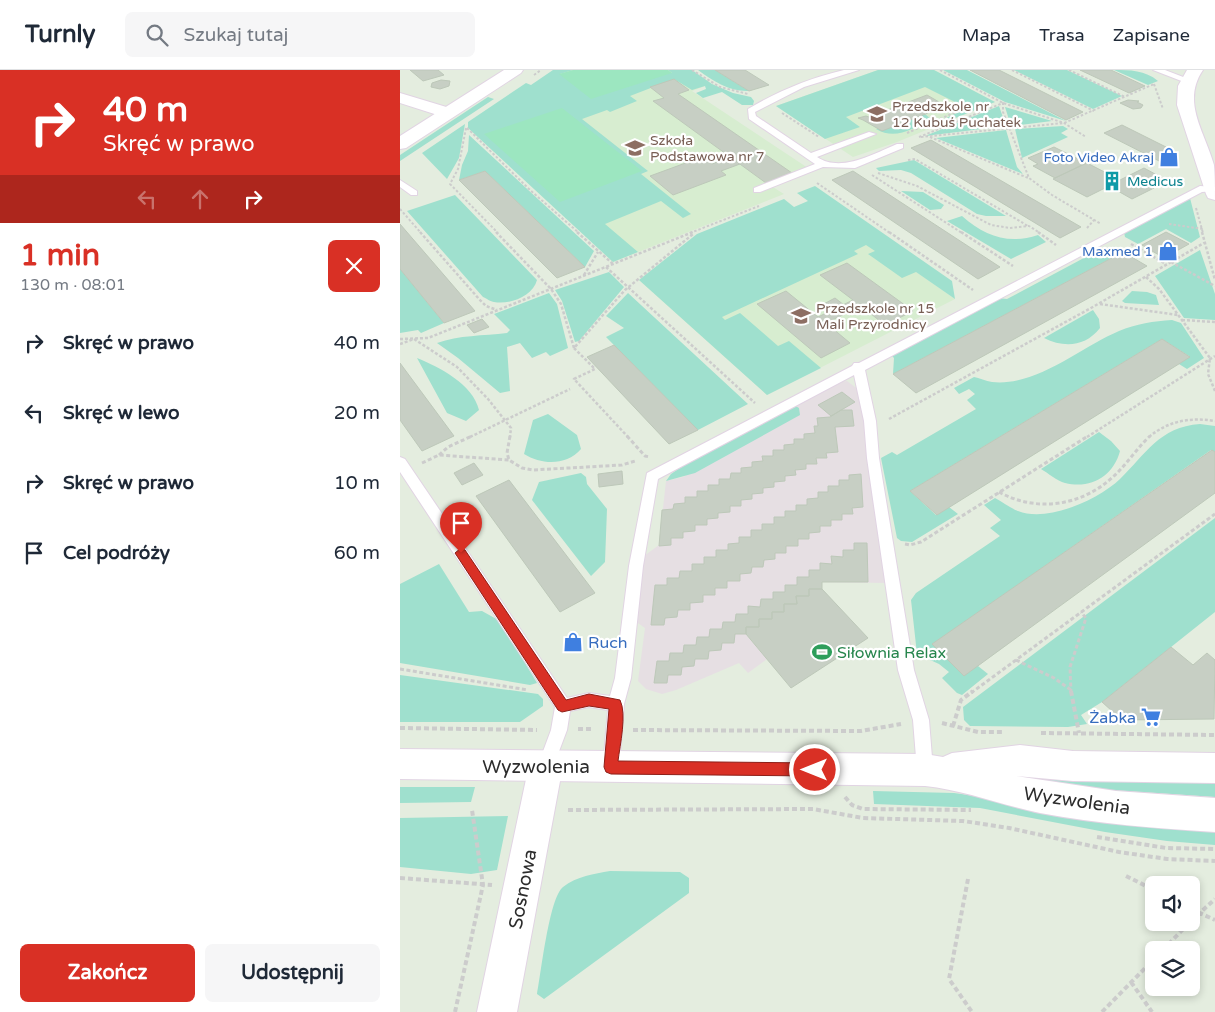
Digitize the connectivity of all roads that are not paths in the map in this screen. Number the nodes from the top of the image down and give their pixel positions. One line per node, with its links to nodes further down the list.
1 (515, 70): 6 (main road)
2 (855, 70): 10 (lane)
3 (1157, 70): 4 (lane)
4 (1191, 75): 14 (main road)
5 (400, 98): 6 (main road)
6 (447, 114): 8 (main road)
7 (872, 134): 10 (lane)
8 (400, 144)
9 (900, 146): 11 (lane)
10 (810, 156): 11 (lane)
11 (822, 164): 13 (lane)
12 (400, 183): 15 (lane)
13 (758, 190)
14 (1205, 191): 16 (lane)
15 (414, 193)
16 (858, 366): 18 (lane); 24 (lane)
17 (403, 466): 19 (lane)
18 (616, 704): 19 (lane); 22 (lane)
19 (562, 706): 21 (lane)
20 (400, 764): 21 (main road, Wyzwolenia)
21 (546, 765): 22 (main road, Wyzwolenia); 26 (main road, Sosnowa)
22 (611, 767): 24 (main road, Wyzwolenia)
23 (1215, 768): 24 (main road, Wyzwolenia)
24 (933, 770): 25 (main road, Wyzwolenia)
25 (1215, 815)
26 (497, 1012)

